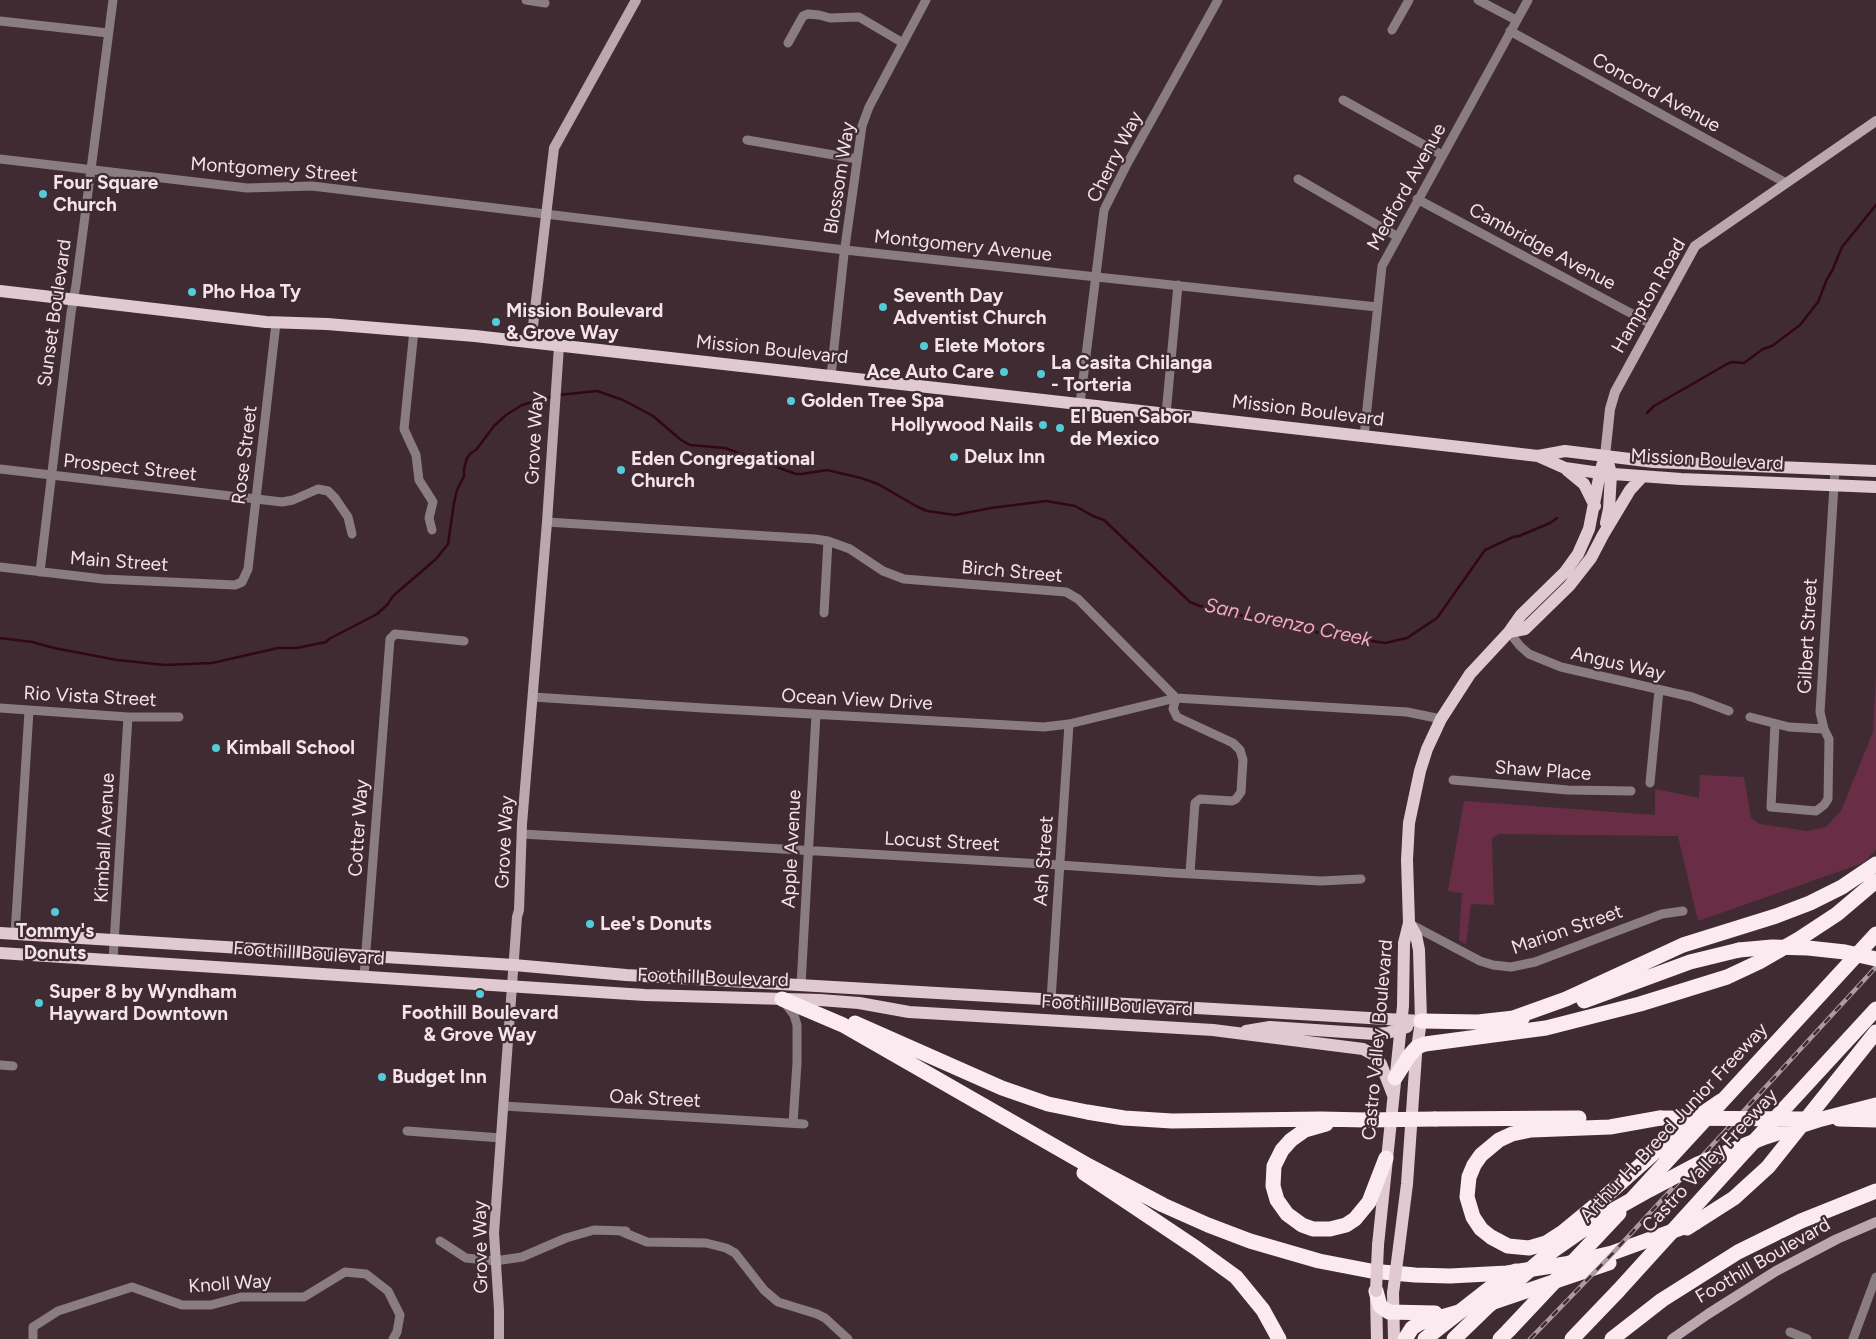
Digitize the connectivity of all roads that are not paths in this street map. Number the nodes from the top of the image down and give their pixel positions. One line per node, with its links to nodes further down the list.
1 (113, 0): 14 (street, Sunset Boulevard)
2 (526, 0): 9 (street)
3 (636, 0): 27 (main road)
4 (926, 0): 16 (street, Blossom Way)
5 (1218, 0): 30 (street, Cherry Way)
6 (1409, 0): 12 (street)
7 (1478, 0): 10 (street)
8 (1528, 0): 10 (street, Medford Avenue)
9 (545, 3)
10 (1516, 20): 13 (street, Medford Avenue)
11 (0, 21): 14 (street)
12 (1392, 30)
13 (1510, 31): 20 (street, Medford Avenue); 25 (street, Concord Avenue)
14 (108, 34): 23 (street, Sunset Boulevard)
15 (788, 43): 16 (street)
16 (903, 43): 22 (street, Blossom Way)
17 (1343, 100): 20 (street)
18 (1876, 121): 25 (main road, Hampton Road)
19 (747, 140): 22 (street)
20 (1442, 155): 26 (street, Medford Avenue)
21 (0, 159): 23 (street, Montgomery Street)
22 (857, 159): 29 (street, Blossom Way)
23 (91, 170): 27 (street, Montgomery Street); 33 (street, Sunset Boulevard)
24 (1298, 179): 28 (street)
25 (1786, 183): 36 (main road, Hampton Road)
26 (1417, 200): 28 (street, Medford Avenue); 36 (street, Cambridge Avenue)
27 (545, 214): 29 (street, Montgomery Avenue); 38 (main road)
28 (1398, 237): 34 (street, Medford Avenue)
29 (845, 250): 30 (street, Montgomery Avenue); 40 (street, Blossom Way)
30 (1095, 276): 31 (street, Montgomery Avenue); 41 (street, Cherry Way)
31 (1178, 285): 34 (street, Montgomery Avenue); 42 (street)
32 (0, 291): 33 (main road, Mission Boulevard)
33 (73, 300): 35 (main road, Mission Boulevard); 51 (street, Sunset Boulevard)
34 (1377, 307): 43 (street, Medford Avenue)
35 (276, 323): 37 (main road, Mission Boulevard); 55 (street, Rose Street)
36 (1651, 324): 45 (main road, Hampton Road)
37 (414, 330): 38 (main road, Mission Boulevard); 58 (street)
38 (531, 343): 39 (main road, Mission Boulevard)
39 (559, 346): 40 (main road, Mission Boulevard); 57 (main road, Grove Way)
40 (831, 376): 41 (main road, Mission Boulevard)
41 (1080, 404): 42 (main road, Mission Boulevard)
42 (1166, 414): 43 (main road, Mission Boulevard)
43 (1364, 436): 44 (main road, Mission Boulevard)
44 (1538, 456): 45 (main road, Mission Boulevard); 46 (main road, Mission Boulevard)
45 (1605, 456): 48 (main road, Mission Boulevard); 50 (main road)
46 (1565, 468): 50 (main road, Mission Boulevard); 56 (main road)
47 (0, 469): 51 (street, Prospect Street)
48 (1835, 469): 49 (main road, Mission Boulevard); 53 (street, Gilbert Street)
49 (1876, 471)
50 (1606, 474): 52 (main road, Mission Boulevard); 56 (main road); 60 (main road)
51 (51, 476): 55 (street, Prospect Street); 63 (street, Sunset Boulevard)
52 (1642, 477): 53 (main road, Mission Boulevard); 60 (main road)
53 (1834, 484): 54 (main road, Mission Boulevard); 81 (street, Gilbert Street)
54 (1876, 487)
55 (256, 498): 59 (street, Prospect Street); 64 (street, Rose Street)
56 (1595, 506): 66 (main road)
57 (547, 522): 61 (street, Birch Street); 69 (main road, Grove Way)
58 (432, 530)
59 (352, 534)
60 (1603, 535): 66 (main road)
61 (828, 541): 65 (street); 70 (street, Birch Street)
62 (0, 567): 63 (street, Main Street)
63 (40, 572): 64 (street, Main Street)
64 (235, 584)
65 (824, 613)
66 (1509, 632): 68 (street, Angus Way); 78 (main road)
67 (464, 641): 99 (street, Cotter Way)
68 (1659, 690): 73 (street, Angus Way); 83 (street)
69 (533, 697): 74 (street, Ocean View Drive); 85 (main road, Grove Way)
70 (1176, 698): 78 (street); 79 (street, Ocean View Drive); 89 (street)
71 (0, 708): 72 (street, Rio Vista Street)
72 (29, 711): 75 (street, Rio Vista Street); 95 (street)
73 (1729, 711)
74 (816, 714): 79 (street, Ocean View Drive); 86 (street, Apple Avenue)
75 (128, 717): 76 (street, Rio Vista Street); 97 (street, Kimball Avenue)
76 (179, 717)
77 (1750, 717): 80 (street)
78 (1441, 719): 93 (main road)
79 (1069, 724): 88 (street, Ash Street)
80 (1774, 724): 81 (street); 81 (street, Gilbert Street)
81 (1824, 729)
82 (1453, 780): 84 (street, Shaw Place)
83 (1650, 782)
84 (1631, 791)
85 (522, 834): 86 (street, Locust Street); 102 (main road, Grove Way)
86 (808, 852): 88 (street, Locust Street); 106 (street, Apple Avenue)
87 (1876, 864): 110 (highway)
88 (1060, 865): 89 (street, Locust Street); 108 (street, Ash Street)
89 (1190, 873): 90 (street, Locust Street)
90 (1361, 878)
91 (1876, 882): 115 (highway)
92 (1683, 911): 93 (street, Marion Street)
93 (1409, 923): 111 (main road, Castro Valley Boulevard); 112 (main road, Castro Valley Boulevard)
94 (0, 933): 95 (main road, Foothill Boulevard)
95 (15, 934): 97 (main road, Foothill Boulevard)
96 (1876, 934): 122 (highway, Arthur H. Breed Junior Freeway)
97 (116, 940): 99 (main road, Foothill Boulevard); 101 (street, Kimball Avenue)
98 (0, 954): 101 (main road, Foothill Boulevard)
99 (366, 956): 102 (main road, Foothill Boulevard); 104 (street, Cotter Way)
100 (1876, 959): 103 (highway, bridge)
101 (114, 960): 104 (main road, Foothill Boulevard)
102 (514, 965): 105 (main road, Grove Way); 106 (main road, Foothill Boulevard)
103 (1664, 971): 110 (highway); 115 (highway)
104 (364, 976): 105 (main road, Foothill Boulevard)
105 (512, 985): 107 (main road, Foothill Boulevard); 124 (main road, Grove Way)
106 (800, 985): 108 (main road, Foothill Boulevard)
107 (782, 1000): 114 (main road, Foothill Boulevard); 120 (highway); 126 (highway); 128 (street)
108 (1051, 1000): 112 (main road, Foothill Boulevard)
109 (1876, 1009): 156 (highway, Castro Valley Freeway, bridge)
110 (1513, 1018): 111 (highway)
111 (1421, 1022): 112 (main road); 116 (main road, Castro Valley Boulevard)
112 (1401, 1025): 114 (main road, Foothill Boulevard); 119 (main road, Castro Valley Boulevard)
113 (1876, 1032): 135 (highway)
114 (1239, 1033): 121 (main road)
115 (1501, 1034): 116 (highway)
116 (1417, 1047): 119 (highway); 142 (main road, Castro Valley Boulevard, bridge)
117 (0, 1065): 118 (street)
118 (13, 1066)
119 (1395, 1078): 121 (main road, Castro Valley Boulevard)
120 (944, 1083): 135 (highway); 150 (highway)
121 (1393, 1095): 132 (main road, Castro Valley Boulevard)
122 (1721, 1101): 125 (highway); 145 (highway, Arthur H. Breed Junior Freeway, bridge)
123 (1876, 1105): 137 (highway, bridge)
124 (503, 1106): 128 (street, Oak Street); 131 (main road, Grove Way)
125 (1660, 1118): 126 (highway, bridge); 127 (highway, bridge)
126 (1366, 1120): 132 (highway)
127 (1876, 1120)
128 (793, 1123): 129 (street, Oak Street)
129 (804, 1124)
130 (407, 1132): 131 (street)
131 (501, 1138): 138 (main road, Grove Way)
132 (1386, 1158): 140 (main road, Castro Valley Boulevard, bridge)
133 (1876, 1191): 143 (highway)
134 (1876, 1222): 159 (main road, Foothill Boulevard)
135 (1695, 1223): 141 (highway)
136 (440, 1241): 138 (street)
137 (1548, 1254): 154 (highway, bridge); 155 (highway, bridge)
138 (495, 1260): 148 (main road, Grove Way); 149 (street)
139 (1876, 1277): 161 (street)
140 (1376, 1291): 142 (highway); 151 (main road, Castro Valley Boulevard)
141 (1480, 1307): 142 (highway); 153 (highway)
142 (1394, 1313): 152 (main road, Castro Valley Boulevard)
143 (1634, 1321): 157 (highway); 158 (highway)
144 (1790, 1332): 160 (street)
145 (1505, 1334)
146 (33, 1339): 147 (street, Knoll Way)
147 (393, 1339)
148 (499, 1339)
149 (848, 1339)
150 (1279, 1339)
151 (1377, 1339)
152 (1394, 1339)
153 (1405, 1339)
154 (1425, 1339)
155 (1454, 1339)
156 (1572, 1339)
157 (1612, 1339)
158 (1618, 1339)
159 (1672, 1339)
160 (1807, 1339)
161 (1853, 1339)

